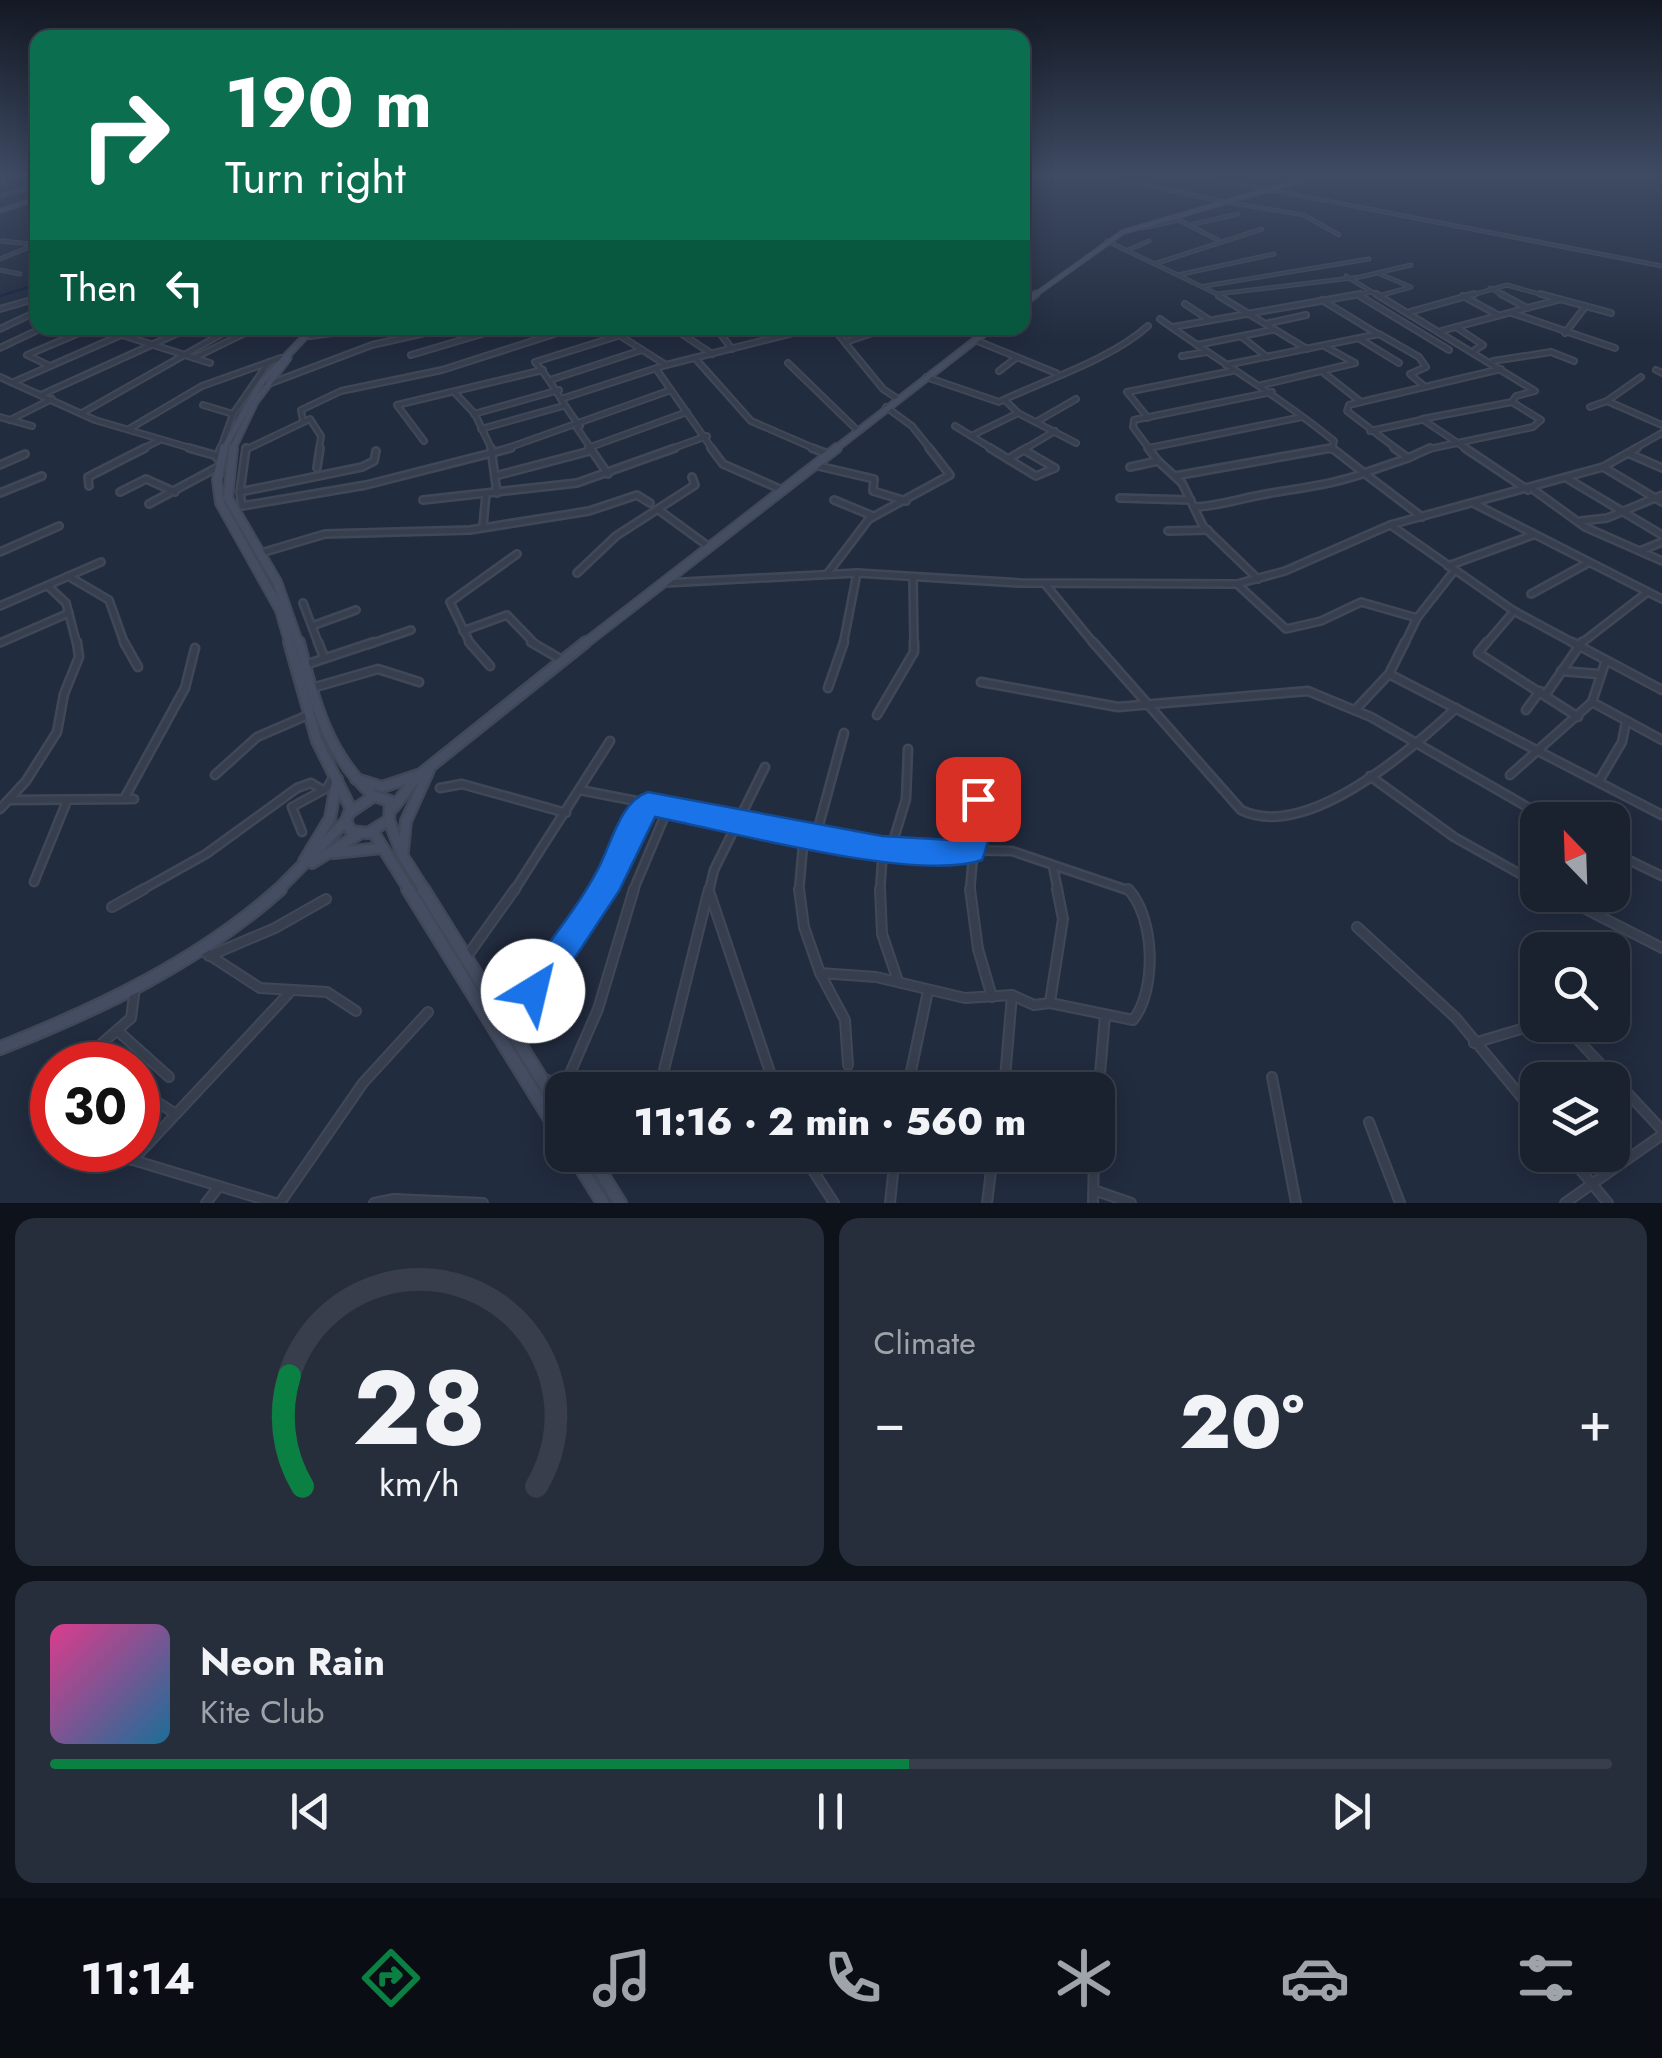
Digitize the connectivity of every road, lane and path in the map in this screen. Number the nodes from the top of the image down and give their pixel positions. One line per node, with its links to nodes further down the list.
1 (1129, 230): 9 (main road)
2 (1200, 230): 8 (street)
3 (1257, 230): 8 (street)
4 (1336, 230): 6 (street)
5 (1487, 230): 19 (street)
6 (1339, 234)
7 (1150, 240): 13 (street)
8 (1218, 240): 17 (street)
9 (1107, 241): 13 (street); 34 (main road)
10 (0, 243): 11 (street)
11 (30, 243)
12 (30, 247): 15 (street)
13 (1128, 250): 17 (street)
14 (1274, 254): 23 (street)
15 (0, 259)
16 (1368, 259): 25 (street)
17 (1157, 263): 23 (street)
18 (1410, 265): 21 (street)
19 (1662, 265)
20 (1, 271): 22 (street)
21 (1378, 273): 24 (street); 32 (street)
22 (20, 274)
23 (1178, 275): 26 (street)
24 (1346, 276): 28 (street); 29 (street)
25 (1229, 282): 26 (street); 29 (street)
26 (1202, 287): 30 (street)
27 (1488, 288): 33 (street); 36 (street); 42 (street)
28 (1375, 291): 31 (street); 32 (street)
29 (1243, 292): 30 (street)
30 (1217, 294): 44 (street)
31 (1358, 294): 35 (street); 93 (street)
32 (1382, 295): 45 (street)
33 (1463, 296): 45 (street); 49 (street)
34 (1030, 298)
35 (1322, 300): 44 (street); 62 (street)
36 (1560, 300): 41 (street); 42 (street)
37 (30, 301): 38 (street)
38 (26, 302): 39 (street); 43 (street)
39 (30, 304)
40 (1185, 304): 52 (street)
41 (1586, 307): 48 (street); 60 (street)
42 (1527, 308): 46 (street)
43 (0, 310)
44 (1241, 312): 52 (street); 53 (street)
45 (1410, 312): 59 (street)
46 (1509, 312): 49 (street); 60 (street)
47 (30, 313): 57 (street)
48 (1611, 313)
49 (1498, 315): 56 (street)
50 (1306, 316): 53 (street)
51 (1160, 319): 55 (street)
52 (1208, 319): 55 (street)
53 (1266, 323): 58 (street)
54 (1148, 326): 119 (street)
55 (1173, 327): 86 (street)
56 (1455, 327): 59 (street); 94 (street)
57 (0, 329)
58 (1275, 329): 81 (street); 92 (street)
59 (1441, 331): 94 (street)
60 (1565, 332): 89 (street)
61 (30, 334): 88 (street)
62 (1379, 334): 82 (street); 126 (street)
63 (74, 335): 112 (street)
64 (123, 335): 85 (street); 112 (street)
65 (172, 335): 85 (street)
66 (218, 335): 96 (street)
67 (241, 335): 102 (street)
68 (307, 335): 104 (main road)
69 (310, 335): 125 (main road)
70 (416, 335): 125 (street)
71 (478, 335): 98 (street)
72 (552, 335): 154 (street)
73 (615, 335): 114 (street)
74 (620, 335): 91 (street)
75 (684, 335): 97 (street)
76 (721, 335): 90 (street)
77 (786, 335): 90 (street)
78 (840, 335): 84 (street)
79 (868, 335): 84 (street)
80 (982, 335): 83 (main road)
81 (1242, 336): 86 (street); 101 (street)
82 (1357, 338): 87 (street); 108 (street)
83 (975, 340): 99 (street); 121 (main road)
84 (846, 342): 133 (street)
85 (150, 344): 96 (street); 130 (street)
86 (1197, 345): 95 (street)
87 (1324, 346): 92 (street); 118 (street)
88 (0, 348)
89 (1615, 348)
90 (732, 349): 97 (street)
91 (642, 350): 110 (street); 123 (street)
92 (1307, 350): 101 (street)
93 (1449, 350)
94 (1472, 350): 106 (street)
95 (1207, 352): 100 (street); 111 (street)
96 (182, 353): 102 (street); 145 (street)
97 (712, 354): 103 (street)
98 (411, 355)
99 (1016, 356): 116 (street); 119 (street)
100 (1182, 356)
101 (1267, 357): 111 (street)
102 (194, 358): 109 (street)
103 (695, 358): 110 (street); 177 (street)
104 (276, 359): 147 (street); 162 (street); 182 (main road)
105 (1574, 361): 106 (street)
106 (1490, 362): 113 (street)
107 (788, 363): 160 (street)
108 (1399, 363)
109 (210, 364)
110 (666, 365): 115 (street)
111 (1223, 365): 117 (street)
112 (50, 366): 124 (street)
113 (1501, 369): 126 (street); 139 (street)
114 (543, 370): 123 (street); 131 (street)
115 (657, 370): 128 (street); 132 (street)
116 (999, 371)
117 (1232, 371): 127 (street); 151 (street)
118 (1324, 372): 127 (street); 138 (street)
119 (1057, 374): 136 (street)
120 (0, 377): 124 (street)
121 (926, 377): 133 (main road); 136 (street)
122 (1641, 377): 137 (street)
123 (550, 380): 132 (street)
124 (14, 383): 130 (street)
125 (266, 385): 230 (main road)
126 (1424, 386): 138 (street)
127 (1255, 387): 129 (street)
128 (670, 390): 144 (street); 158 (street)
129 (1272, 392): 149 (street); 151 (street)
130 (41, 394): 135 (street)
131 (456, 394): 148 (street); 168 (street)
132 (558, 394): 141 (street); 148 (street)
133 (898, 398): 142 (main road)
134 (1076, 398): 155 (street)
135 (52, 399): 145 (street); 153 (street)
136 (1004, 400): 146 (street)
137 (1607, 401): 143 (street); 161 (street)
138 (1361, 402): 164 (street)
139 (1512, 402): 152 (street); 170 (street)
140 (203, 406): 147 (street)
141 (563, 406): 158 (street); 159 (street)
142 (886, 407): 160 (main road); 210 (street)
143 (1590, 407)
144 (687, 412): 165 (street); 173 (street)
145 (82, 413): 162 (street)
146 (1018, 413): 155 (street); 166 (street)
147 (233, 414): 182 (street)
148 (474, 414): 159 (street)
149 (1302, 416): 171 (street); 172 (street)
150 (0, 417): 153 (street)
151 (1148, 418): 171 (street)
152 (1422, 419): 164 (street); 170 (street)
153 (10, 420): 156 (street)
154 (303, 422): 188 (street); 202 (street)
155 (1036, 422): 163 (street)
156 (32, 426)
157 (955, 426): 166 (street)
158 (578, 427): 173 (street); 175 (street)
159 (481, 428): 175 (street)
160 (856, 429): 177 (main road)
161 (1662, 429): 179 (street)
162 (129, 430): 167 (street)
163 (1056, 431): 169 (street); 174 (street)
164 (1370, 431): 180 (street)
165 (708, 436): 190 (street); 198 (street)
166 (972, 436): 181 (street)
167 (160, 440): 182 (street); 197 (street)
168 (424, 442)
169 (1076, 443)
170 (1460, 444): 180 (street); 199 (street)
171 (1149, 448): 183 (street)
172 (1331, 448): 191 (street); 194 (street)
173 (589, 450): 190 (street); 192 (street)
174 (1024, 450): 181 (street); 181 (street)
175 (494, 451): 192 (street); 202 (street)
176 (376, 452): 202 (street)
177 (825, 453): 184 (main road)
178 (25, 454): 185 (street)
179 (1630, 454): 187 (street); 189 (street)
180 (1408, 458): 191 (street)
181 (1008, 459)
182 (219, 460): 201 (street); 281 (main road)
183 (1158, 461): 186 (street); 194 (street)
184 (811, 464): 198 (main road); 210 (street)
185 (0, 465)
186 (1130, 467)
187 (1602, 467): 196 (street); 207 (street)
188 (317, 468)
189 (1662, 468)
190 (608, 474): 204 (street)
191 (1364, 474): 213 (street); 218 (street)
192 (499, 475): 204 (street)
193 (42, 476): 203 (street)
194 (1175, 476): 213 (street)
195 (692, 478): 215 (street)
196 (1568, 479): 199 (street); 216 (street)
197 (89, 486)
198 (780, 488): 227 (main road)
199 (1530, 489): 214 (street); 219 (street)
200 (120, 492): 201 (street)
201 (176, 492): 212 (street)
202 (240, 492)
203 (0, 493)
204 (497, 493): 205 (street)
205 (486, 494): 208 (street); 222 (street)
206 (1120, 498): 213 (street)
207 (1660, 498): 216 (street)
208 (423, 500)
209 (834, 500): 217 (street)
210 (906, 501): 217 (street)
211 (650, 503): 222 (street)
212 (149, 504)
213 (1193, 504): 223 (street)
214 (1475, 504): 218 (street); 225 (street)
215 (660, 510): 227 (street); 236 (street)
216 (1624, 510): 219 (street); 226 (street)
217 (873, 516): 238 (street)
218 (1422, 516): 220 (street)
219 (1577, 522): 229 (street)
220 (1390, 524): 235 (street); 241 (street)
221 (59, 526): 228 (street)
222 (484, 526): 230 (street)
223 (1208, 530): 224 (street); 241 (street)
224 (1168, 531)
225 (1533, 535): 234 (street); 235 (street)
226 (1662, 538): 229 (street)
227 (708, 546): 242 (main road)
228 (0, 552)
229 (1640, 552): 232 (street)
230 (261, 553): 264 (main road)
231 (517, 554): 257 (street)
232 (1662, 561)
233 (101, 562): 239 (street)
234 (1586, 564): 246 (street); 247 (street)
235 (1451, 569): 252 (street); 254 (street)
236 (577, 572)
237 (857, 573): 238 (street); 240 (street); 273 (street)
238 (828, 574): 242 (street)
239 (68, 576): 245 (street); 266 (street)
240 (913, 576): 243 (street); 282 (street)
241 (1258, 579): 244 (street)
242 (657, 584): 262 (main road)
243 (1045, 584): 244 (street); 276 (street)
244 (1237, 584): 254 (street)
245 (48, 586): 250 (street); 253 (street)
246 (1646, 593): 248 (street); 259 (street)
247 (1531, 594)
248 (1662, 599)
249 (303, 602): 255 (street)
250 (0, 606)
251 (356, 610): 255 (street)
252 (1514, 611): 259 (street); 275 (street)
253 (69, 613): 258 (street); 306 (street)
254 (1417, 618): 268 (street)
255 (312, 626): 261 (street)
256 (411, 630): 261 (street)
257 (462, 631): 262 (street); 265 (street)
258 (0, 643)
259 (1576, 646): 263 (street); 267 (street)
260 (196, 648): 304 (street)
261 (324, 658): 264 (street)
262 (562, 660): 292 (main road)
263 (1605, 662): 269 (street); 274 (street)
264 (305, 664): 272 (main road)
265 (490, 666)
266 (138, 668)
267 (1562, 671): 269 (street); 275 (street)
268 (1389, 674): 278 (street); 279 (street)
269 (1598, 674): 277 (street)
270 (419, 682): 272 (street)
271 (981, 682): 276 (street)
272 (312, 688): 297 (main road)
273 (828, 688)
274 (1662, 690)
275 (1543, 692): 280 (street); 283 (street)
276 (1148, 702): 279 (street); 295 (street)
277 (1592, 702): 283 (street); 284 (street)
278 (1456, 708): 288 (street); 290 (street)
279 (1356, 709): 288 (street)
280 (1526, 710)
281 (308, 715): 293 (street); 296 (main road)
282 (877, 715)
283 (1578, 718): 290 (street)
284 (1626, 722): 286 (street); 298 (street)
285 (844, 733): 322 (street)
286 (1662, 740)
287 (610, 741): 301 (street)
288 (1416, 745): 295 (street); 308 (street)
289 (908, 749): 324 (street)
290 (1536, 749): 294 (street); 298 (street)
291 (765, 767): 317 (street)
292 (424, 771): 297 (main road); 302 (main road); 314 (main road); 327 (main road)
293 (215, 774)
294 (1510, 775)
295 (1370, 776): 331 (street)
296 (336, 777): 300 (street); 312 (main road); 330 (main road)
297 (352, 777): 302 (main road)
298 (1598, 781): 315 (street)
299 (440, 788): 313 (street)
300 (323, 790): 318 (street); 336 (street)
301 (580, 790): 309 (street); 313 (street)
302 (377, 796): 312 (main road); 314 (main road)
303 (134, 798): 304 (street)
304 (124, 799): 307 (street)
305 (978, 799): 325 (street)
306 (9, 800): 307 (street); 310 (street)
307 (67, 801): 333 (street)
308 (1520, 803)
309 (648, 804): 311 (street); 354 (street)
310 (0, 807)
311 (668, 808): 317 (street); 362 (street)
312 (352, 809): 316 (main road)
313 (566, 812): 342 (street)
314 (391, 814): 319 (main road); 327 (main road)
315 (1662, 815)
316 (346, 821): 320 (main road); 330 (main road)
317 (737, 821): 321 (street); 334 (street)
318 (302, 832)
319 (372, 832): 320 (main road); 323 (main road)
320 (359, 834): 326 (main road)
321 (804, 834): 322 (street); 343 (street)
322 (816, 836): 324 (street)
323 (382, 848): 326 (main road); 375 (main road)
324 (887, 848): 325 (street); 344 (street)
325 (971, 850): 329 (street); 349 (street)
326 (325, 855): 330 (main road)
327 (402, 855): 342 (main road)
328 (1630, 861): 332 (street)
329 (1051, 863): 350 (street); 353 (street)
330 (299, 871): 339 (main road)
331 (1520, 874)
332 (1662, 876)
333 (34, 882)
334 (710, 893): 363 (street); 364 (street)
335 (326, 899): 341 (street)
336 (112, 907)
337 (1591, 912): 340 (street)
338 (1357, 927): 359 (street)
339 (196, 947): 341 (street); 345 (main road)
340 (1662, 948)
341 (209, 956): 346 (street)
342 (465, 959): 354 (main road)
343 (820, 973): 344 (street); 361 (street)
344 (898, 981): 347 (street)
345 (135, 985): 356 (street); 360 (main road)
346 (291, 991): 351 (street); 376 (street)
347 (928, 991): 349 (street); 365 (street)
348 (1012, 996): 349 (street); 350 (street); 366 (street)
349 (992, 997)
350 (1050, 1003): 353 (street)
351 (356, 1011)
352 (428, 1012): 393 (street)
353 (1105, 1016): 367 (street)
354 (504, 1020): 370 (main road)
355 (1520, 1029): 359 (street)
356 (119, 1032): 357 (street); 368 (street)
357 (108, 1042)
358 (1579, 1042): 379 (street)
359 (1474, 1043): 373 (street)
360 (0, 1048)
361 (848, 1065)
362 (570, 1072)
363 (664, 1072)
364 (772, 1072)
365 (910, 1072)
366 (1006, 1072)
367 (1100, 1072)
368 (170, 1077)
369 (1272, 1077): 403 (street)
370 (542, 1079): 371 (street); 372 (main road)
371 (545, 1080)
372 (545, 1084)
373 (1520, 1097)
374 (160, 1104): 376 (street)
375 (545, 1111)
376 (176, 1114): 378 (street)
377 (1369, 1122): 404 (street)
378 (160, 1131)
379 (1662, 1133): 388 (street)
380 (160, 1169): 389 (street)
381 (584, 1172): 396 (main road)
382 (601, 1172): 397 (main road)
383 (814, 1172): 398 (street)
384 (893, 1172): 399 (street)
385 (991, 1172): 400 (street)
386 (1094, 1172): 390 (street)
387 (1581, 1172): 388 (street)
388 (1589, 1182): 405 (street); 406 (street)
389 (217, 1188): 392 (street); 393 (street)
390 (1094, 1190): 401 (street); 402 (street)
391 (411, 1202): 394 (street); 395 (street)
392 (206, 1203)
393 (278, 1203)
394 (374, 1203)
395 (482, 1203)
396 (603, 1203)
397 (620, 1203)
398 (834, 1203)
399 (890, 1203)
400 (988, 1203)
401 (1094, 1203)
402 (1131, 1203)
403 (1296, 1203)
404 (1400, 1203)
405 (1566, 1203)
406 (1608, 1203)

